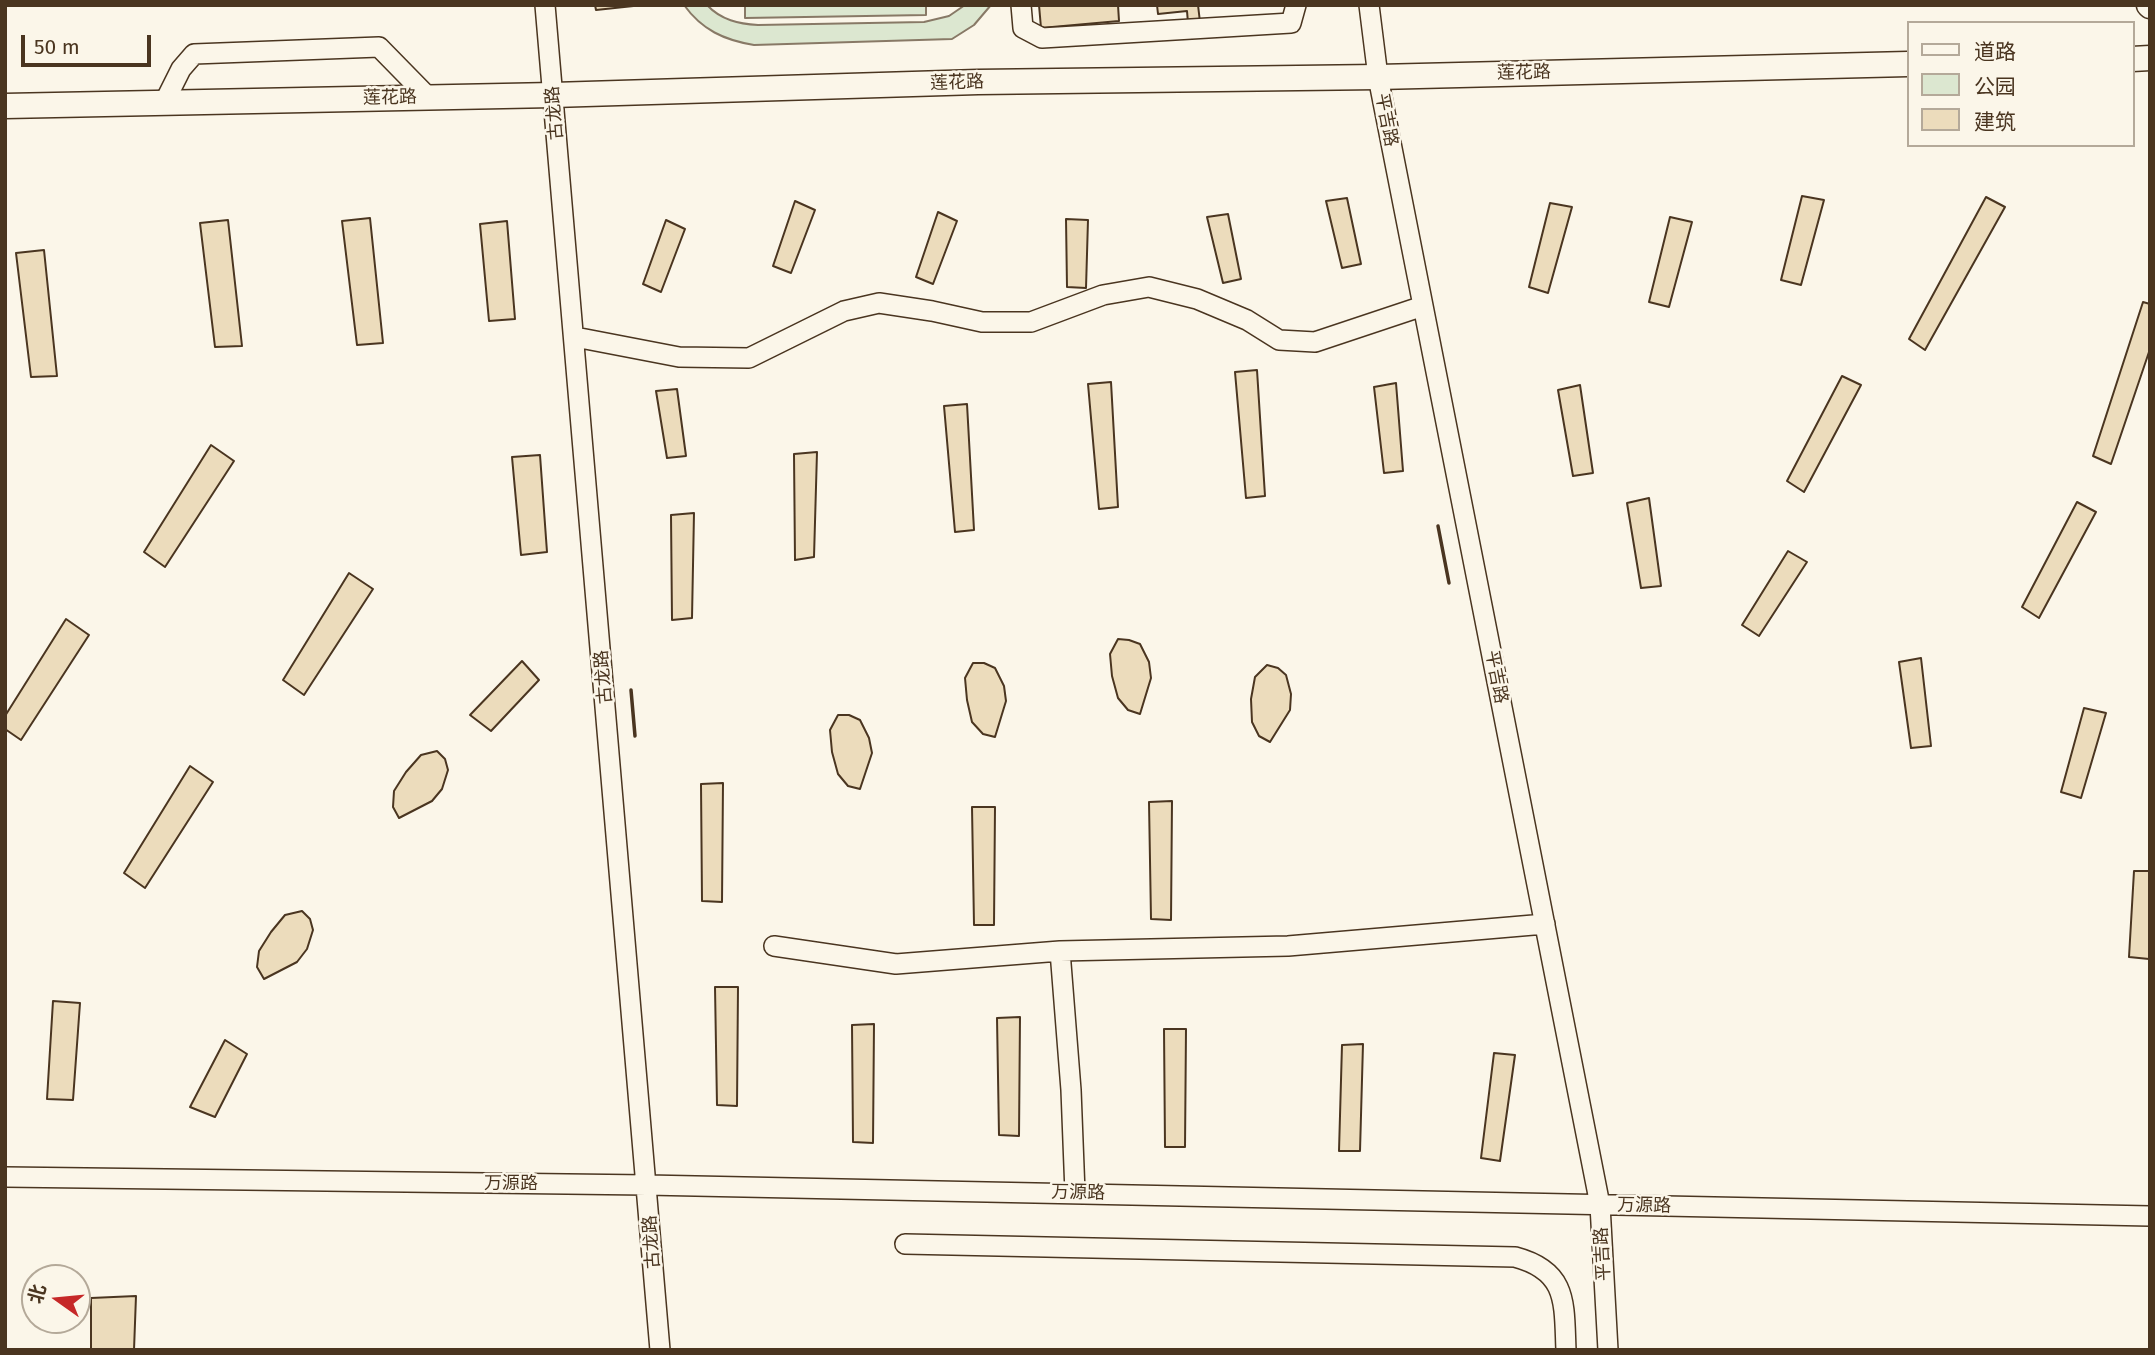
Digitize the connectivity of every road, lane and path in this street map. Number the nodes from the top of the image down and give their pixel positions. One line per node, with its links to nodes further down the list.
1 (545, 5): 7 (street, 古龙路)
2 (1021, 5): 3 (street)
3 (1296, 5)
4 (1369, 5): 6 (street, 平吉路)
5 (1906, 64): 6 (main road, 莲花路)
6 (1378, 77): 7 (main road, 莲花路); 11 (street, 平吉路)
7 (553, 94): 8 (main road, 莲花路); 12 (street, 古龙路)
8 (428, 97): 9 (main road, 莲花路); 9 (street)
9 (164, 103): 10 (main road, 莲花路)
10 (5, 106)
11 (1423, 306): 12 (street); 13 (street, 平吉路)
12 (575, 337): 17 (street, 古龙路)
13 (1545, 924): 15 (street); 19 (street, 平吉路)
14 (774, 946): 15 (street)
15 (1060, 951): 18 (street)
16 (5, 1177): 17 (street, 万源路)
17 (647, 1185): 18 (street, 万源路); 22 (street, 古龙路)
18 (1075, 1192): 19 (street, 万源路)
19 (1600, 1205): 20 (street, 万源路); 24 (street, 平吉路)
20 (2150, 1216)
21 (905, 1244): 23 (street)
22 (660, 1350)
23 (1566, 1350)
24 (1608, 1350)

